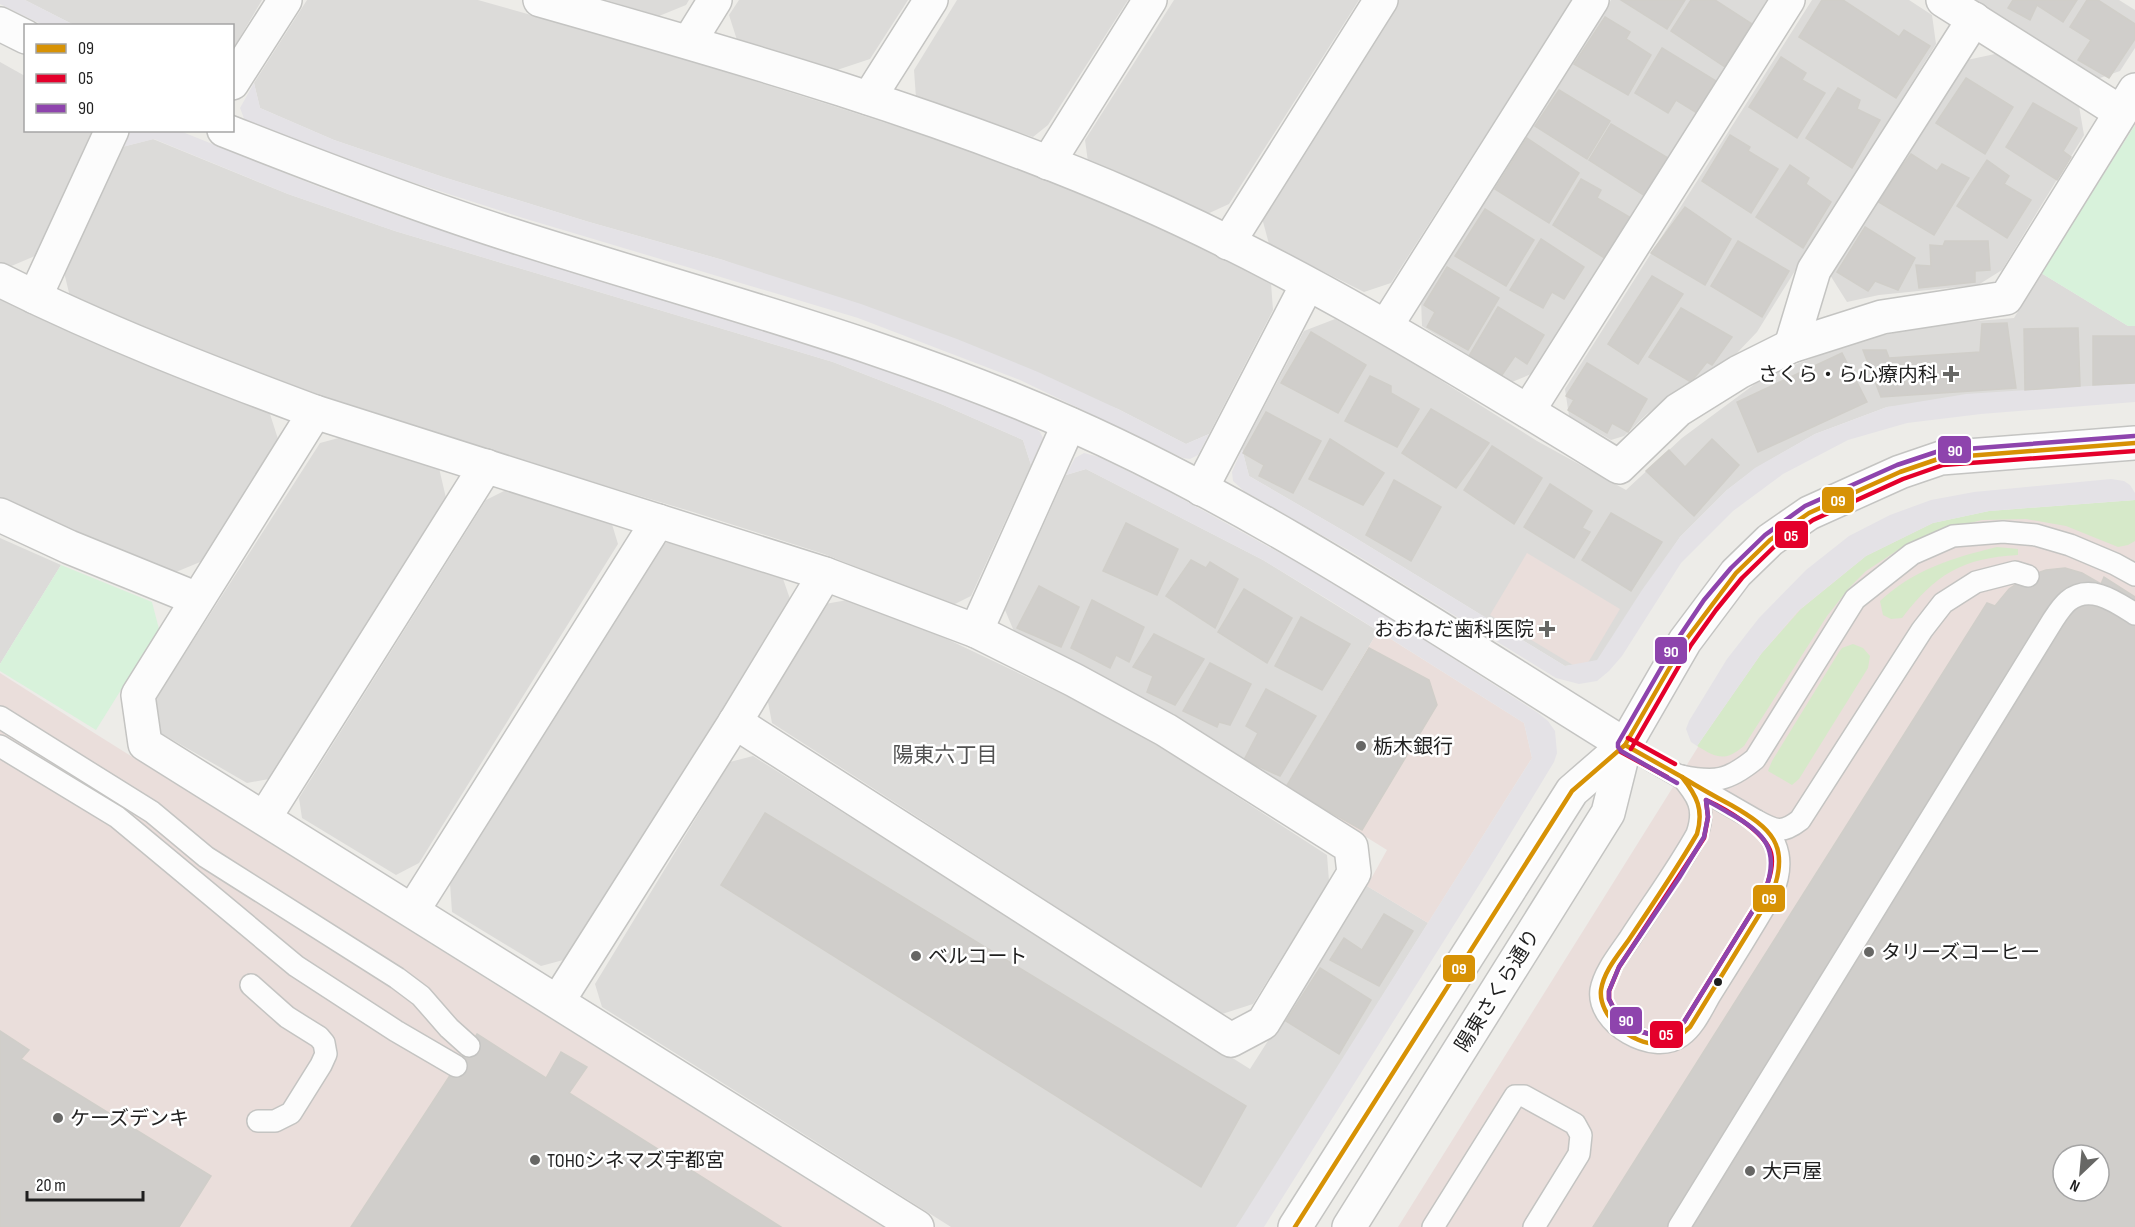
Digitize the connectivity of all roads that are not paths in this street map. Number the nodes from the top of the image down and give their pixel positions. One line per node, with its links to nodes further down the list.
1 (285, 0): 14 (street)
2 (540, 0): 13 (street)
3 (715, 0): 13 (street)
4 (931, 0): 15 (street)
5 (1150, 0): 19 (street)
6 (1381, 0): 20 (street)
7 (1592, 0): 24 (street)
8 (1788, 0): 26 (street)
9 (1943, 0): 10 (street)
10 (1974, 19): 16 (street); 25 (street)
11 (0, 24): 12 (street)
12 (24, 36)
13 (688, 42): 15 (street)
14 (234, 80)
15 (869, 98): 19 (street)
16 (2128, 101): 25 (street)
17 (111, 132): 23 (street)
18 (229, 132): 28 (street)
19 (1048, 163): 20 (street)
20 (1228, 243): 22 (street)
21 (0, 280): 23 (street)
22 (1307, 285): 24 (street); 31 (street)
23 (35, 297): 27 (street)
24 (1386, 326): 26 (street)
25 (1791, 346): 26 (street)
26 (1528, 411)
27 (315, 412): 30 (street); 37 (street)
28 (1069, 424): 31 (street); 39 (street)
29 (2135, 443): 42 (street, 陽東さくら通り)
30 (486, 466): 33 (street); 45 (street)
31 (1201, 489): 42 (street)
32 (0, 515): 37 (street)
33 (658, 521): 34 (street); 47 (street)
34 (825, 574): 39 (street); 41 (street)
35 (2135, 575): 44 (lane)
36 (2028, 576): 46 (lane)
37 (197, 598): 45 (street)
38 (2135, 614): 58 (lane)
39 (976, 632): 41 (street)
40 (0, 717): 50 (lane)
41 (735, 722): 49 (street)
42 (1625, 745): 44 (lane); 54 (street, 陽東さくら通り); 55 (street, 陽東さくら通り)
43 (0, 746): 51 (lane)
44 (1681, 776): 46 (lane); 46 (lane)
45 (265, 817): 47 (street)
46 (1757, 821)
47 (413, 910): 49 (street)
48 (251, 985): 52 (lane)
49 (558, 1001): 53 (street)
50 (469, 1046)
51 (456, 1066)
52 (258, 1121)
53 (917, 1227)
54 (1295, 1227)
55 (1349, 1227)
56 (1433, 1227): 57 (lane)
57 (1534, 1227)
58 (1679, 1227)

